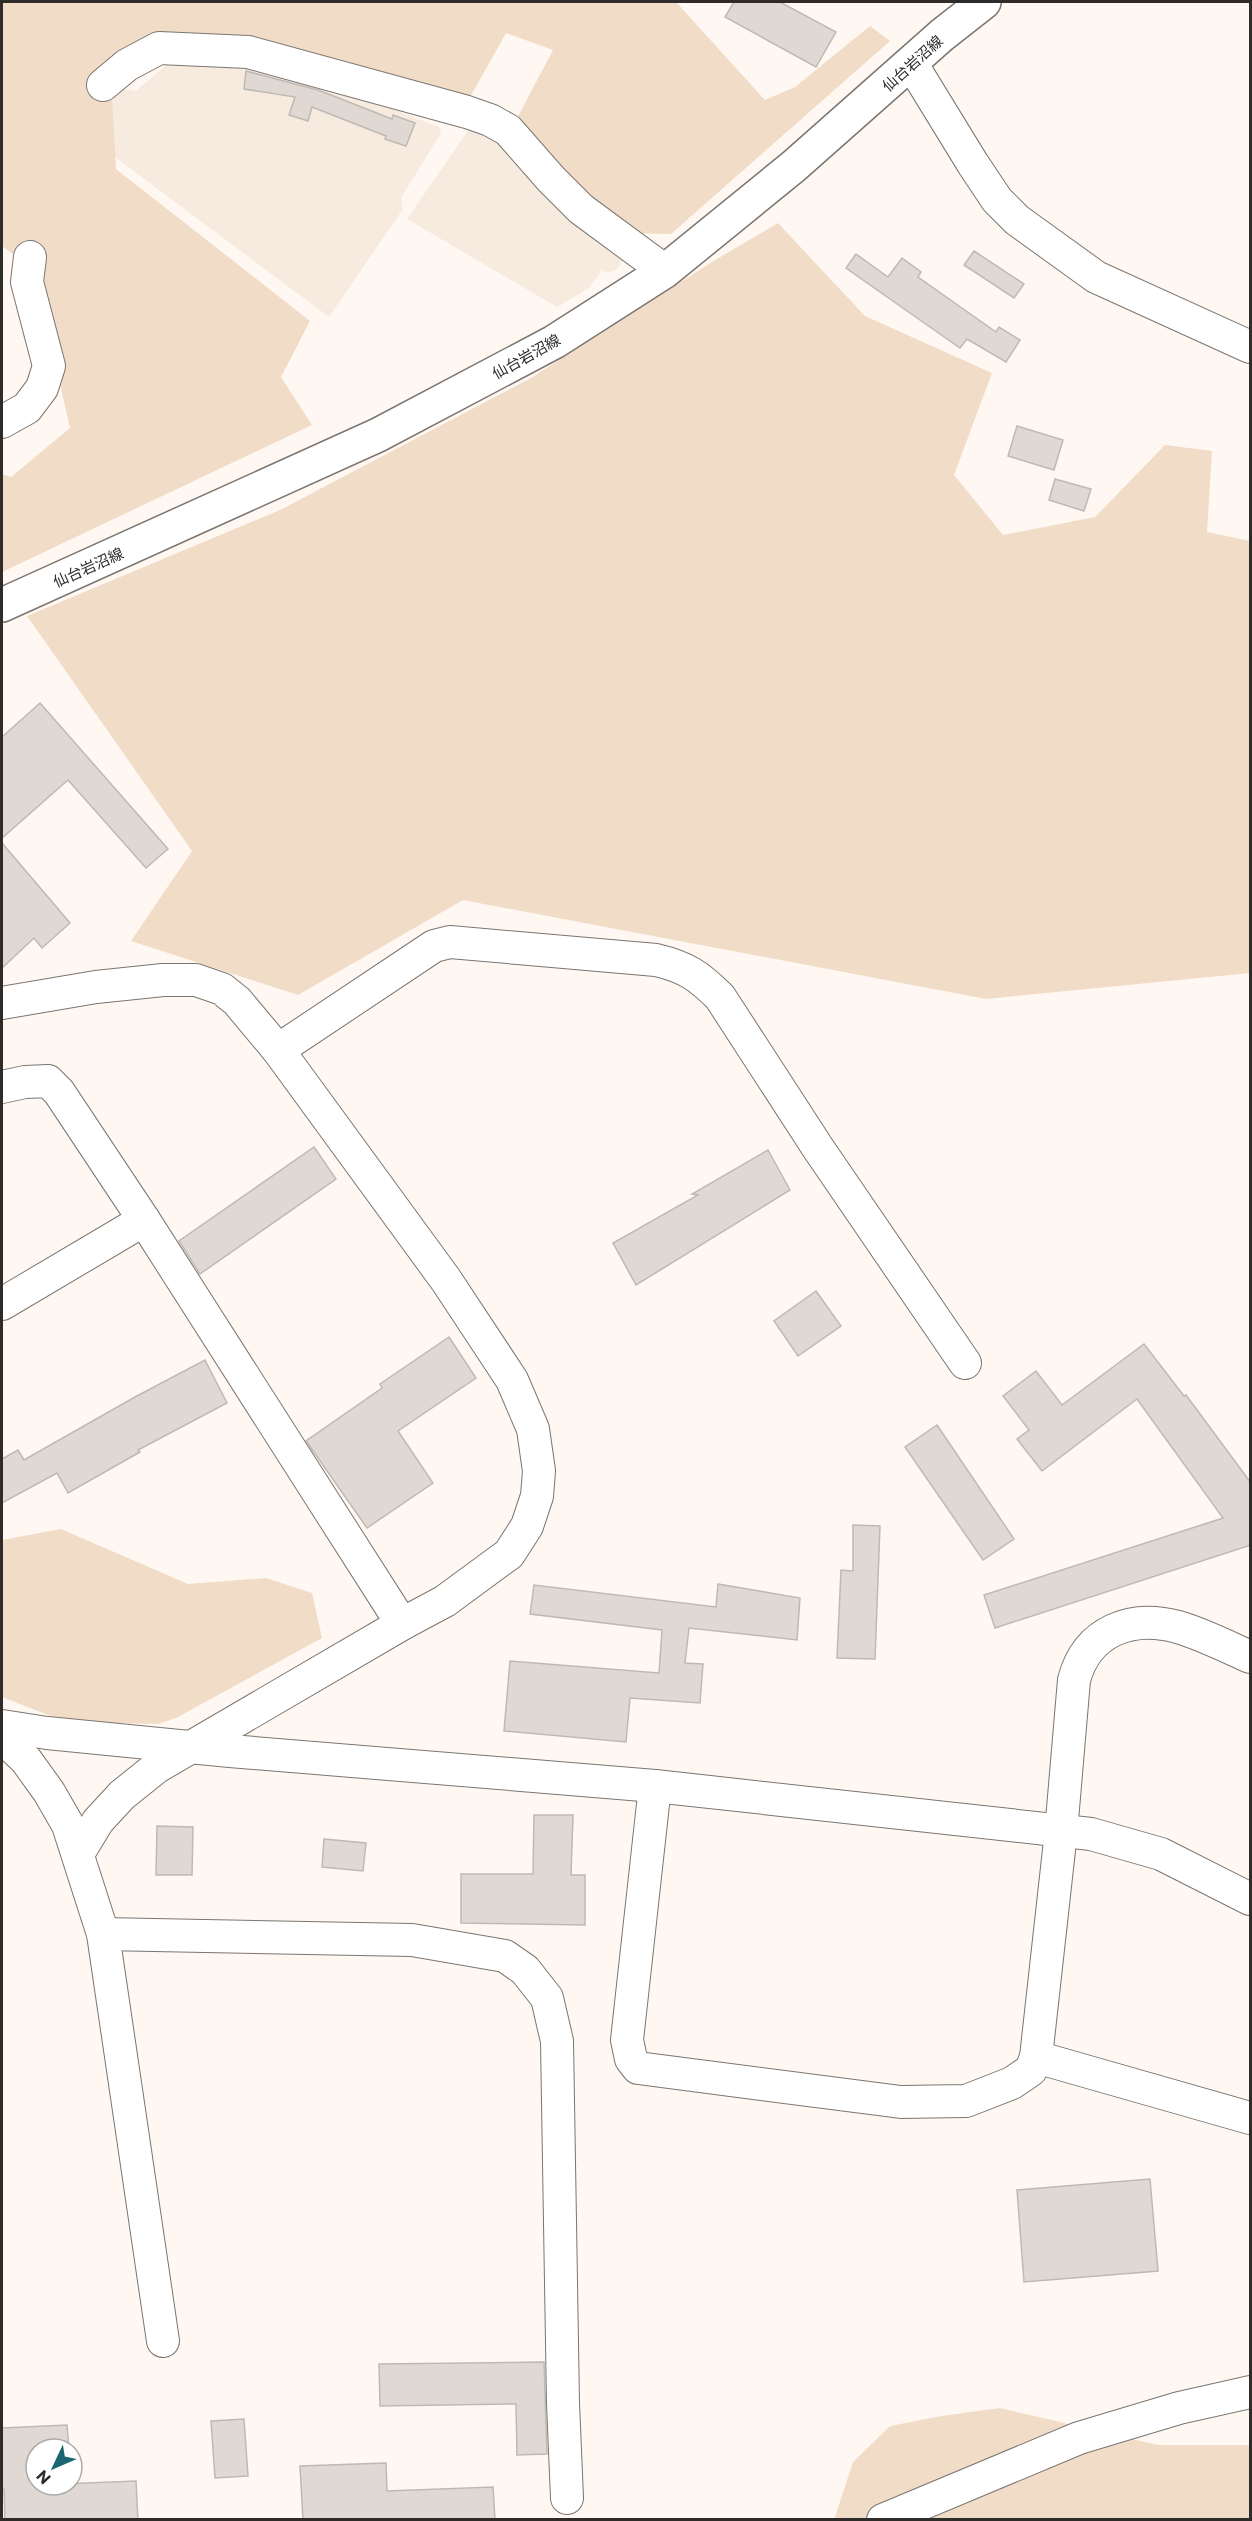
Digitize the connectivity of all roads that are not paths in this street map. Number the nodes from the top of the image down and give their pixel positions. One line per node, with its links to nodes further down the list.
1 (984, 2): 2 (main road, 仙台岩沼線)
2 (911, 63): 5 (main road, 仙台岩沼線); 6 (street)
3 (103, 85): 5 (street)
4 (30, 257): 7 (street)
5 (665, 271): 8 (main road, 仙台岩沼線)
6 (1251, 347)
7 (2, 422)
8 (2, 605)
9 (2, 1003): 10 (street)
10 (278, 1050): 14 (street); 15 (street)
11 (2, 1087): 12 (street)
12 (144, 1220): 13 (street); 15 (street)
13 (2, 1304)
14 (965, 1363)
15 (402, 1624): 19 (street)
16 (1251, 1657): 21 (street)
17 (2, 1725): 19 (street)
18 (2, 1737): 22 (street)
19 (193, 1748): 20 (street); 22 (street)
20 (655, 1786): 21 (street); 25 (street)
21 (1061, 1832): 23 (street); 25 (street)
22 (78, 1854): 24 (street)
23 (1251, 1899)
24 (103, 1934): 27 (street); 29 (street)
25 (1036, 2057): 26 (street)
26 (1251, 2118)
27 (163, 2341)
28 (1251, 2392): 30 (street)
29 (567, 2498)
30 (883, 2520)

